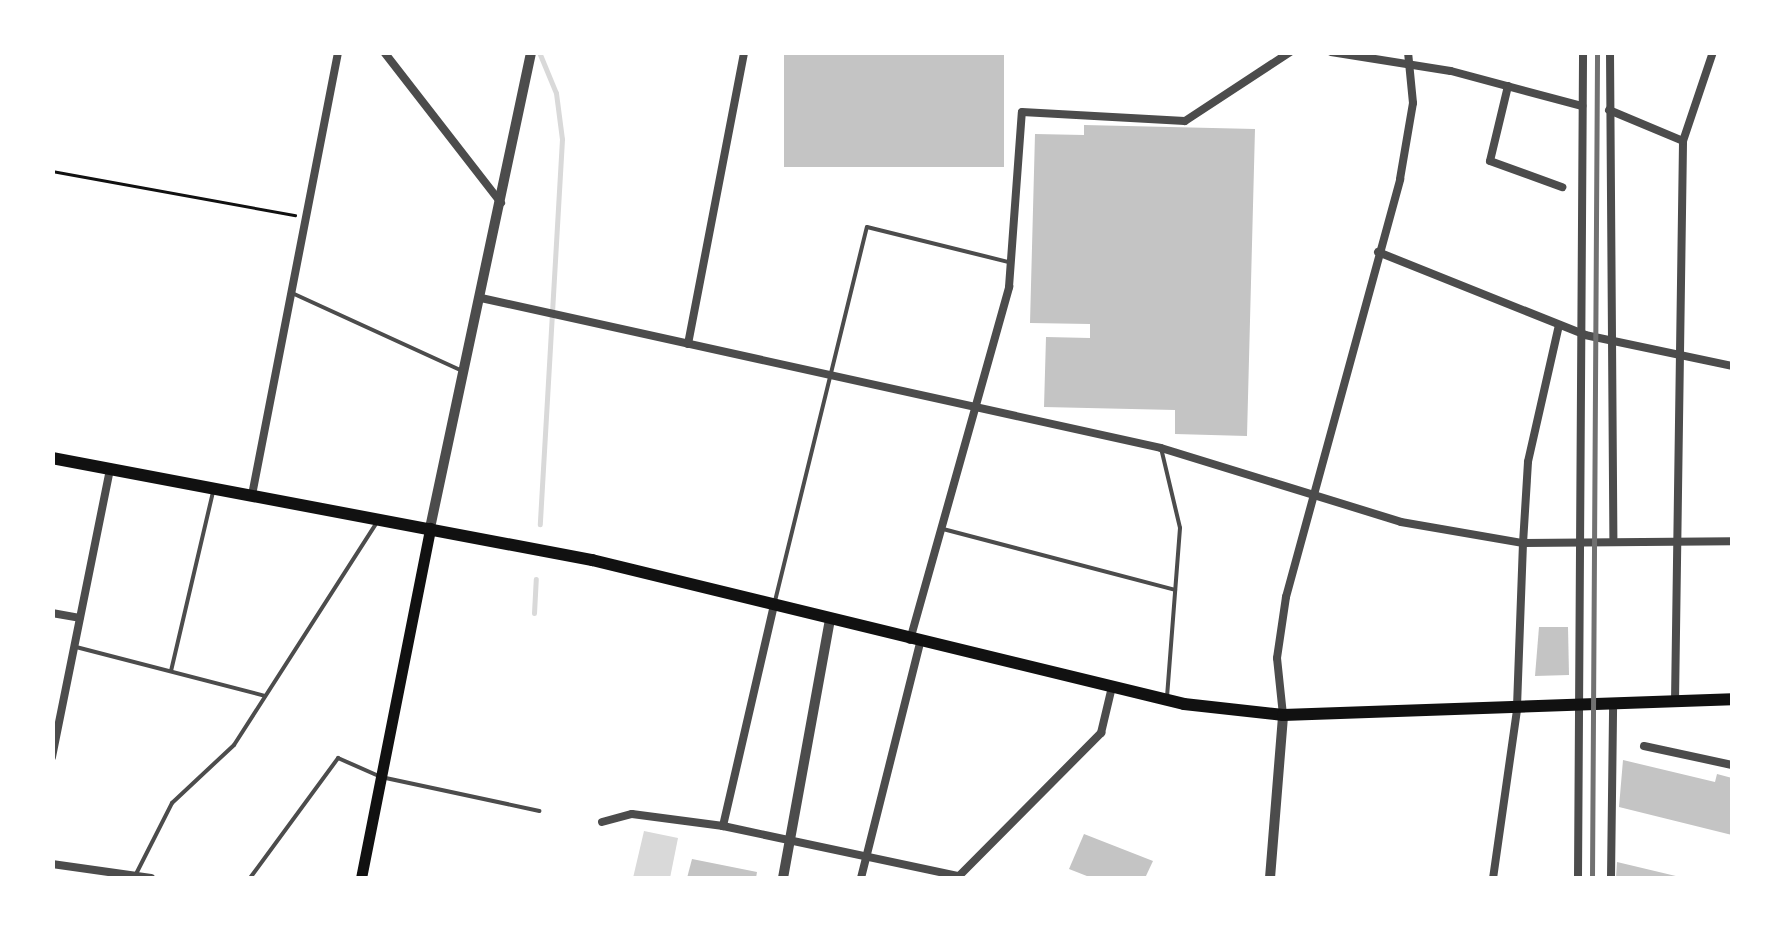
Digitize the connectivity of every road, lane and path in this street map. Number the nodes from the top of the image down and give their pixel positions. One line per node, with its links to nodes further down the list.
1 (338, 52): 19 (street)
2 (384, 52): 18 (street)
3 (531, 52): 18 (street)
4 (744, 52): 27 (street)
5 (1290, 52): 21 (street)
6 (1331, 52): 11 (street)
7 (1408, 52): 11 (street)
8 (1583, 52): 13 (street)
9 (1610, 52): 14 (street)
10 (1714, 52): 15 (street)
11 (1412, 67): 12 (street); 20 (street)
12 (1508, 86): 13 (street); 17 (street)
13 (1582, 106): 25 (street)
14 (1609, 110): 15 (street); 26 (street)
15 (1683, 141): 28 (street)
16 (52, 170): 19 (path)
17 (1562, 187)
18 (502, 203): 23 (street)
19 (306, 218): 22 (street)
20 (1378, 252): 24 (street); 37 (street)
21 (1010, 263): 31 (lane); 32 (street)
22 (292, 293): 30 (lane); 38 (street)
23 (481, 298): 27 (street); 30 (street)
24 (1559, 325): 25 (street); 46 (street)
25 (1580, 334): 26 (street); 43 (street)
26 (1610, 342): 28 (street); 42 (street)
27 (688, 344): 31 (street)
28 (1681, 360): 29 (street); 44 (street)
29 (1732, 366)
30 (464, 372): 40 (street)
31 (832, 376): 32 (street); 48 (lane)
32 (976, 408): 33 (street); 41 (street)
33 (1161, 448): 37 (street); 47 (lane)
34 (52, 458): 35 (main road)
35 (110, 468): 36 (main road); 50 (street)
36 (214, 488): 38 (main road); 54 (lane)
37 (1311, 492): 46 (street); 63 (street)
38 (252, 494): 39 (main road)
39 (378, 520): 40 (main road); 56 (lane)
40 (430, 528): 48 (main road); 67 (main road)
41 (941, 528): 47 (lane); 52 (street)
42 (1612, 538): 43 (street); 44 (street)
43 (1580, 539): 46 (street); 61 (street)
44 (1680, 541): 45 (street); 60 (street)
45 (1732, 541)
46 (1523, 543): 62 (street)
47 (1176, 590): 58 (lane)
48 (774, 606): 51 (main road); 70 (street)
49 (52, 612): 50 (street)
50 (80, 618): 53 (street)
51 (830, 620): 52 (main road); 71 (street)
52 (915, 641): 55 (main road); 72 (street)
53 (75, 647): 54 (lane); 65 (street)
54 (171, 671): 56 (lane)
55 (1111, 691): 58 (main road); 72 (street)
56 (265, 696): 74 (lane)
57 (1732, 699): 60 (main road)
58 (1167, 700): 63 (main road)
59 (1613, 702): 60 (main road); 61 (main road); 83 (street)
60 (1675, 702)
61 (1580, 705): 62 (main road); 82 (street)
62 (1517, 710): 63 (main road); 81 (street)
63 (1283, 715): 80 (street)
64 (1644, 746): 66 (street)
65 (52, 757)
66 (1732, 765)
67 (381, 777): 68 (lane); 76 (lane); 77 (main road)
68 (539, 811)
69 (602, 822): 70 (street)
70 (724, 826): 71 (street)
71 (792, 840): 72 (street); 78 (street)
72 (867, 858): 79 (street)
73 (52, 864): 74 (street)
74 (130, 876): 75 (street)
75 (151, 878)
76 (250, 878)
77 (361, 878)
78 (783, 878)
79 (861, 878)
80 (1270, 878)
81 (1493, 878)
82 (1578, 878)
83 (1610, 878)

